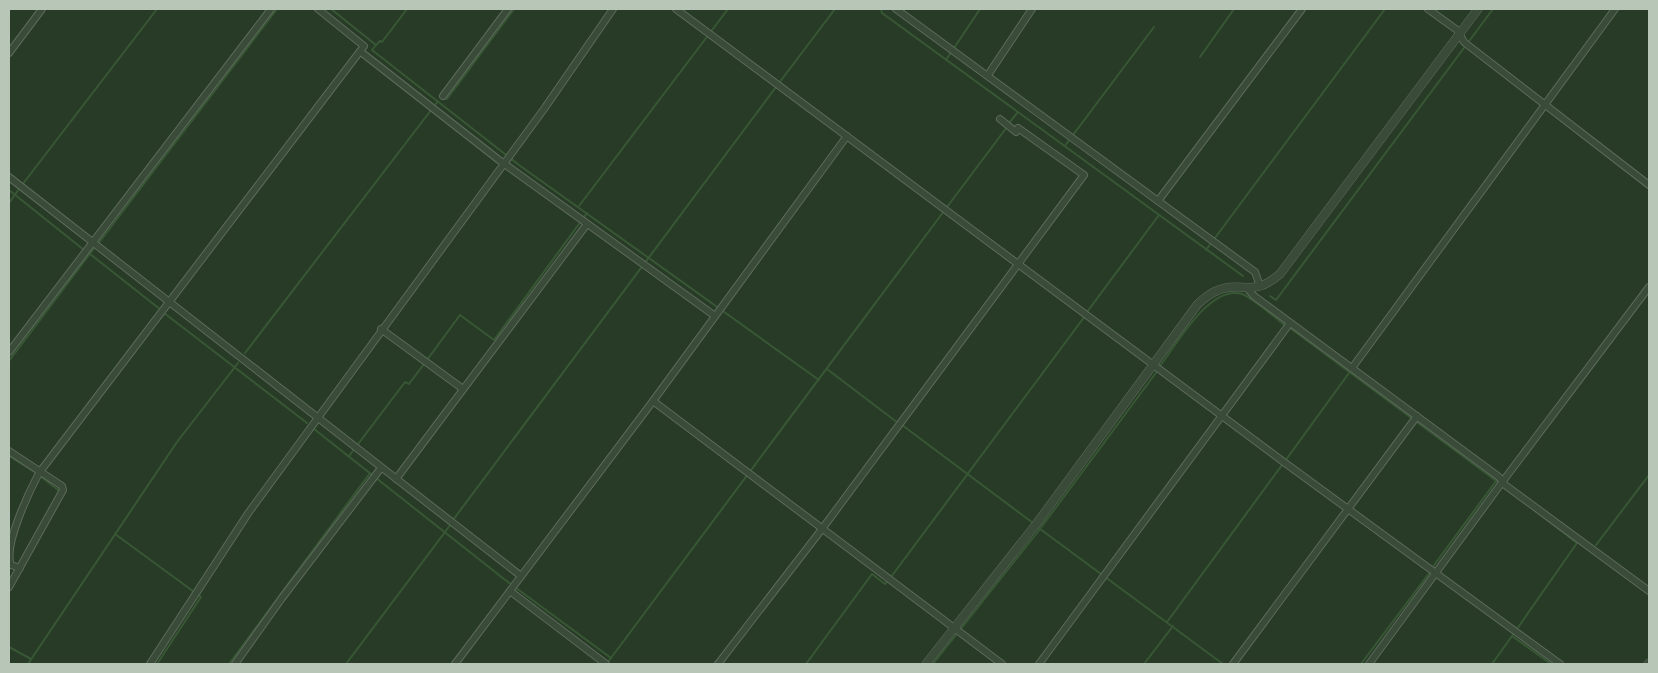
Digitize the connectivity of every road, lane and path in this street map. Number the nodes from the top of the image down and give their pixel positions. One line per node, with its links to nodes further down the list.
1 (42, 9): 15 (street)
2 (271, 9): 26 (street)
3 (318, 9): 14 (street)
4 (508, 9): 17 (street)
5 (676, 9): 20 (street)
6 (896, 9): 16 (street)
7 (1032, 9): 16 (street)
8 (1302, 9): 24 (street)
9 (1428, 9): 13 (street)
10 (1478, 9): 13 (street)
11 (1615, 9): 18 (street)
12 (609, 10): 21 (street)
13 (1464, 41): 18 (street); 28 (street)
14 (361, 52): 21 (street); 30 (street)
15 (9, 53)
16 (988, 75): 24 (street)
17 (443, 96)
18 (1545, 104): 23 (street); 36 (street)
19 (1004, 122): 27 (street)
20 (847, 136): 27 (street); 31 (street)
21 (507, 159): 25 (street); 33 (street)
22 (9, 176): 26 (street)
23 (1649, 185)
24 (1158, 201): 28 (street)
25 (584, 222): 31 (street); 37 (street)
26 (96, 245): 30 (street); 34 (street)
27 (1018, 264): 35 (street); 48 (street)
28 (1254, 287): 32 (street); 35 (street)
29 (1649, 287): 46 (street)
30 (169, 302): 40 (street); 44 (street)
31 (718, 312): 38 (street)
32 (1288, 325): 36 (street); 39 (street)
33 (381, 329): 37 (street); 40 (street)
34 (9, 352)
35 (1157, 368): 39 (street); 55 (street)
36 (1352, 368): 41 (street)
37 (463, 390): 45 (street)
38 (653, 401): 48 (street); 51 (street)
39 (1222, 416): 47 (street); 63 (street)
40 (317, 417): 43 (street); 57 (street)
41 (1415, 419): 46 (street); 47 (street)
42 (9, 451): 44 (street)
43 (381, 468): 45 (street); 58 (street)
44 (38, 474): 49 (street); 49 (street)
45 (396, 480): 51 (street)
46 (1503, 481): 50 (street); 54 (street)
47 (1348, 510): 50 (street); 64 (street)
48 (822, 529): 55 (street); 60 (street)
49 (20, 568): 52 (street)
50 (1433, 571): 65 (street); 66 (street)
51 (521, 576): 53 (street)
52 (9, 587)
53 (512, 588): 56 (street); 59 (street)
54 (1649, 591)
55 (956, 631): 61 (street); 62 (street)
56 (605, 663)
57 (150, 664)
58 (235, 664)
59 (455, 664)
60 (718, 664)
61 (926, 664)
62 (1002, 664)
63 (1038, 664)
64 (1234, 664)
65 (1369, 664)
66 (1560, 664)

